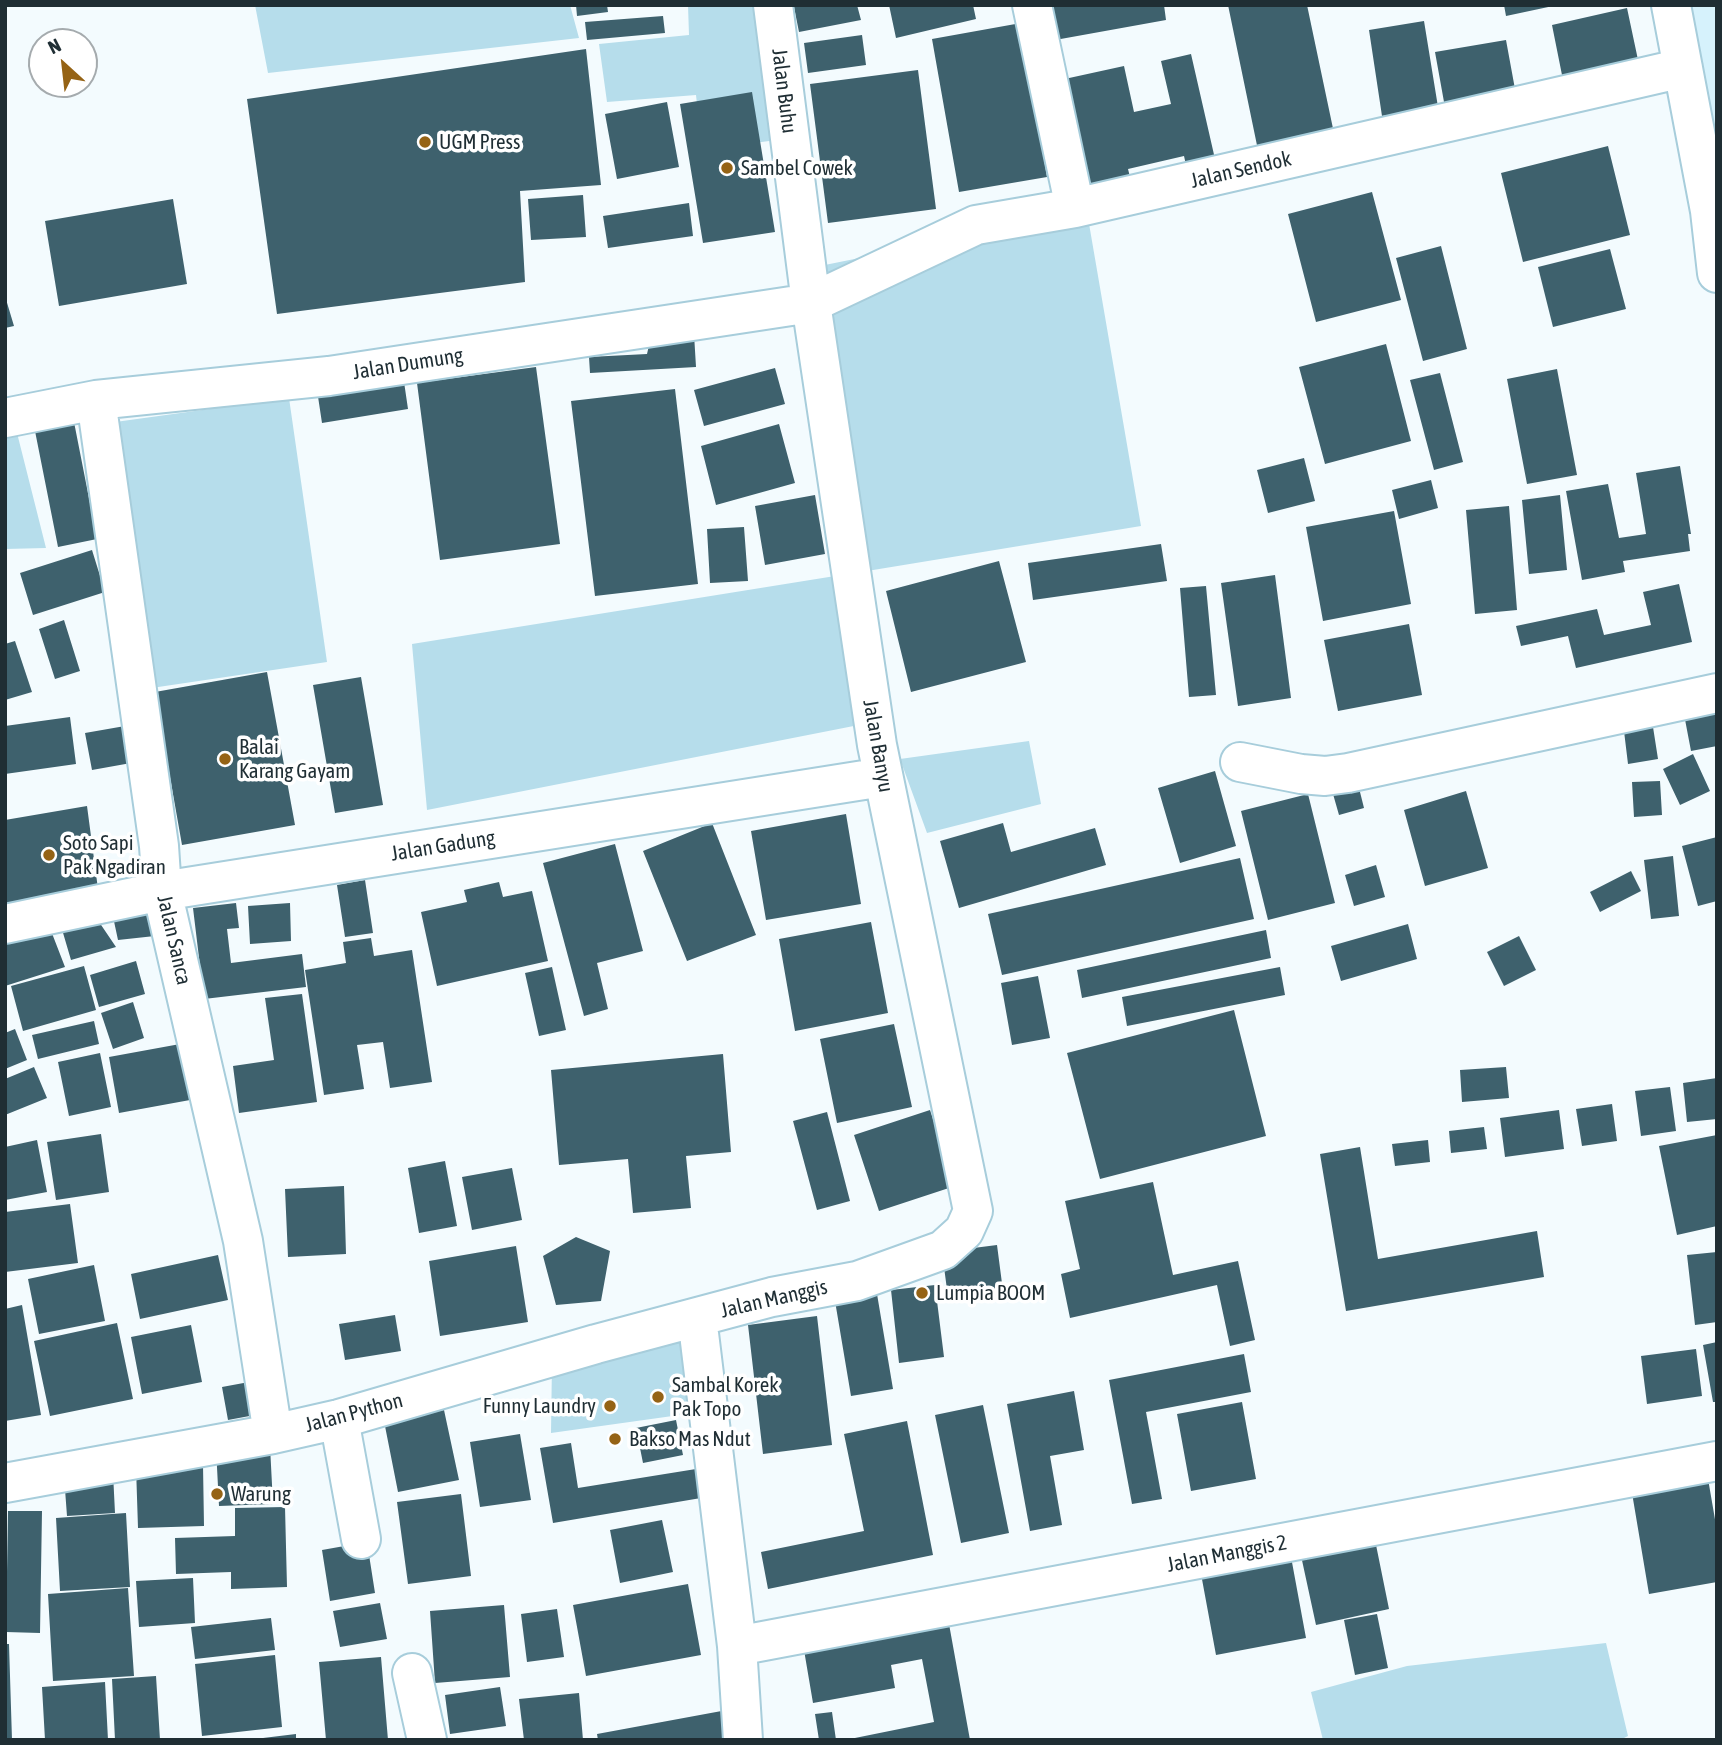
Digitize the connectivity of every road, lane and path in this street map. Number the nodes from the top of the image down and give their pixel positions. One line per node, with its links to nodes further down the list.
1 (773, 5): 8 (street, Jalan Buhu)
2 (1032, 5): 5 (street)
3 (1671, 5): 4 (street)
4 (1683, 68): 5 (street, Jalan Sendok); 6 (street)
5 (1075, 208): 8 (street, Jalan Sendok)
6 (1713, 211): 7 (street)
7 (1717, 273)
8 (811, 303): 9 (street, Jalan Dumung); 13 (street, Jalan Banyu)
9 (96, 400): 10 (street, Jalan Dumung); 14 (street, Jalan Sanca)
10 (5, 418)
11 (1717, 693): 12 (street)
12 (1240, 762)
13 (883, 776): 14 (street, Jalan Gadung); 16 (street, Jalan Banyu)
14 (162, 891): 15 (street, Jalan Gadung); 19 (street, Jalan Sanca)
15 (5, 924)
16 (969, 1185): 17 (street, Jalan Manggis)
17 (697, 1317): 18 (street, Jalan Python); 23 (street, Jalan Manggis)
18 (339, 1419): 19 (street, Jalan Python); 22 (street)
19 (273, 1434): 21 (street, Jalan Python)
20 (1717, 1461): 23 (street, Jalan Manggis 2)
21 (5, 1483)
22 (360, 1539)
23 (737, 1646): 26 (street, Jalan Manggis)
24 (412, 1673): 25 (street)
25 (427, 1740)
26 (743, 1740)

